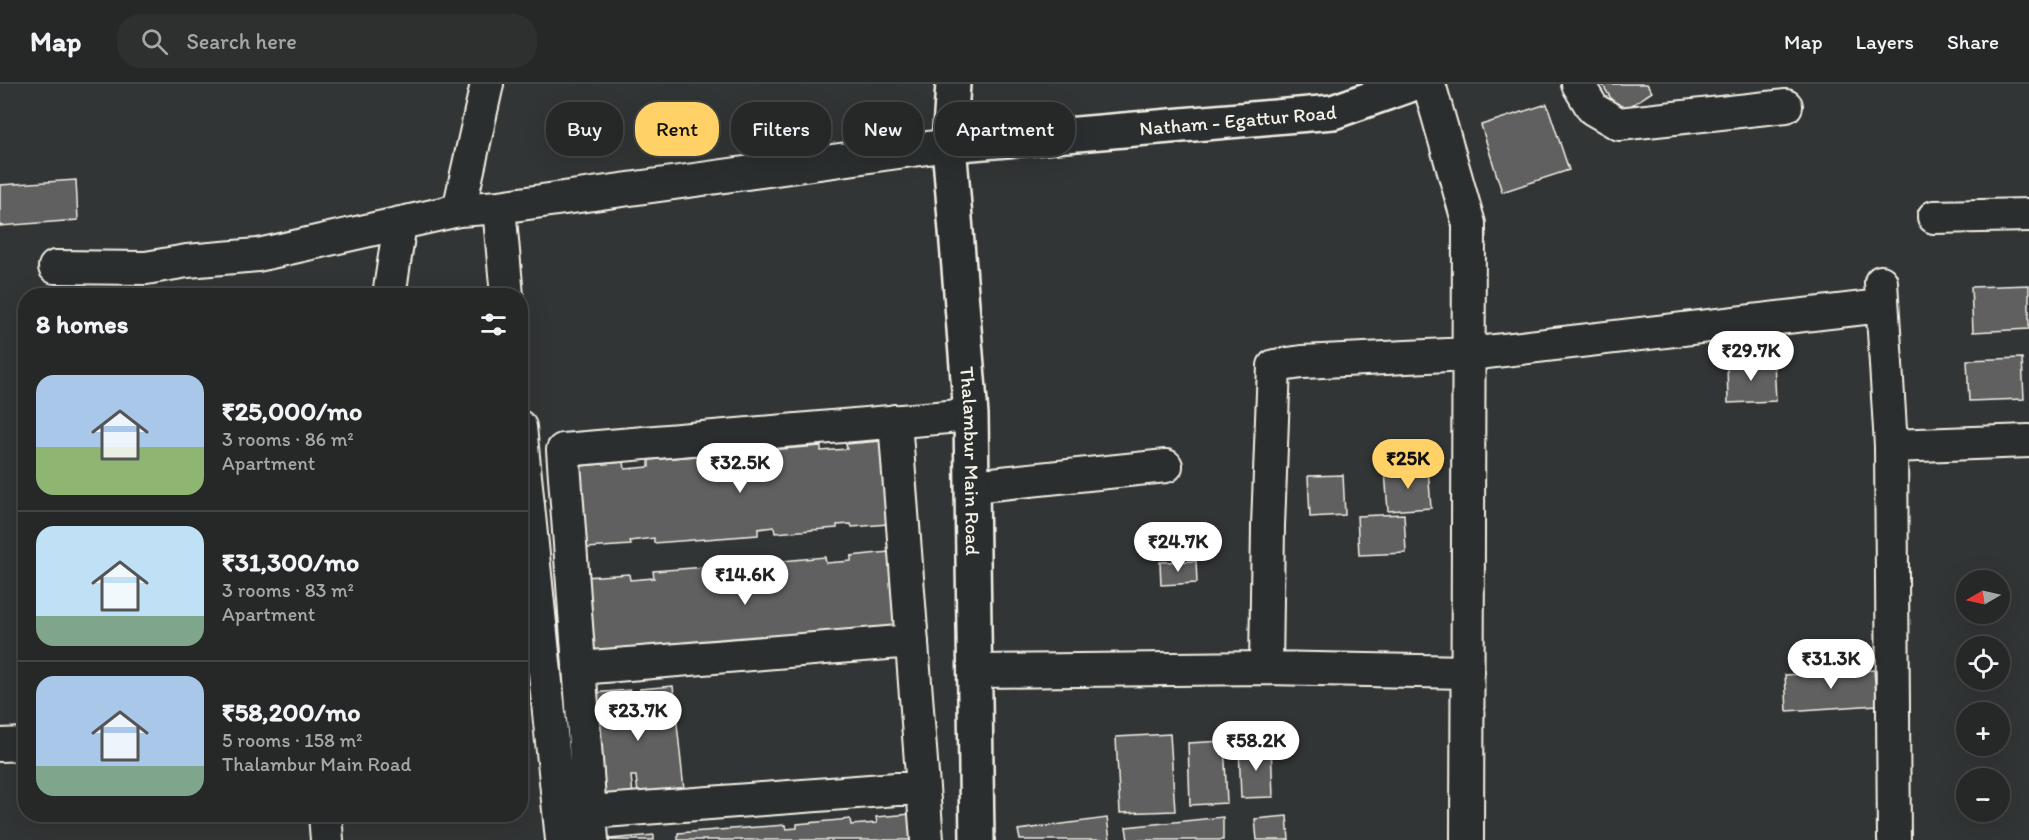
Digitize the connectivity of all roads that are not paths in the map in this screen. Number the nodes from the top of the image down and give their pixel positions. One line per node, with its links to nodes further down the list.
1 (487, 84): 12 (street)
2 (953, 84): 6 (street, Thalambur Main Road)
3 (1412, 84): 8 (street, Natham - Egattur Road)
4 (1429, 84): 19 (street)
5 (1578, 84): 7 (street)
6 (952, 102)
7 (1786, 106)
8 (1075, 134)
9 (935, 147): 11 (street)
10 (951, 156): 20 (street, Thalambur Main Road)
11 (499, 207): 12 (street); 18 (street)
12 (459, 210): 15 (street)
13 (2029, 215): 14 (street)
14 (1934, 217)
15 (400, 223): 16 (street); 17 (street)
16 (54, 267)
17 (390, 288)
18 (506, 288)
19 (1468, 354): 23 (street); 29 (street); 31 (street)
20 (971, 415): 21 (street); 25 (street, Thalambur Main Road)
21 (895, 420): 27 (street); 28 (street)
22 (2029, 441): 23 (street)
23 (1891, 446): 42 (street)
24 (1166, 466): 25 (street)
25 (972, 486): 30 (street, Thalambur Main Road)
26 (528, 506): 38 (street)
27 (912, 641): 28 (street); 34 (street)
28 (579, 668): 36 (street)
29 (1266, 668): 30 (street); 31 (street)
30 (974, 671): 40 (street, Thalambur Main Road)
31 (1468, 672): 41 (street)
32 (18, 744): 33 (street)
33 (0, 745)
34 (923, 787): 36 (street); 39 (street)
35 (326, 822): 37 (street)
36 (591, 826)
37 (327, 840)
38 (562, 840)
39 (927, 840)
40 (977, 840)
41 (1467, 840)
42 (1894, 840)

